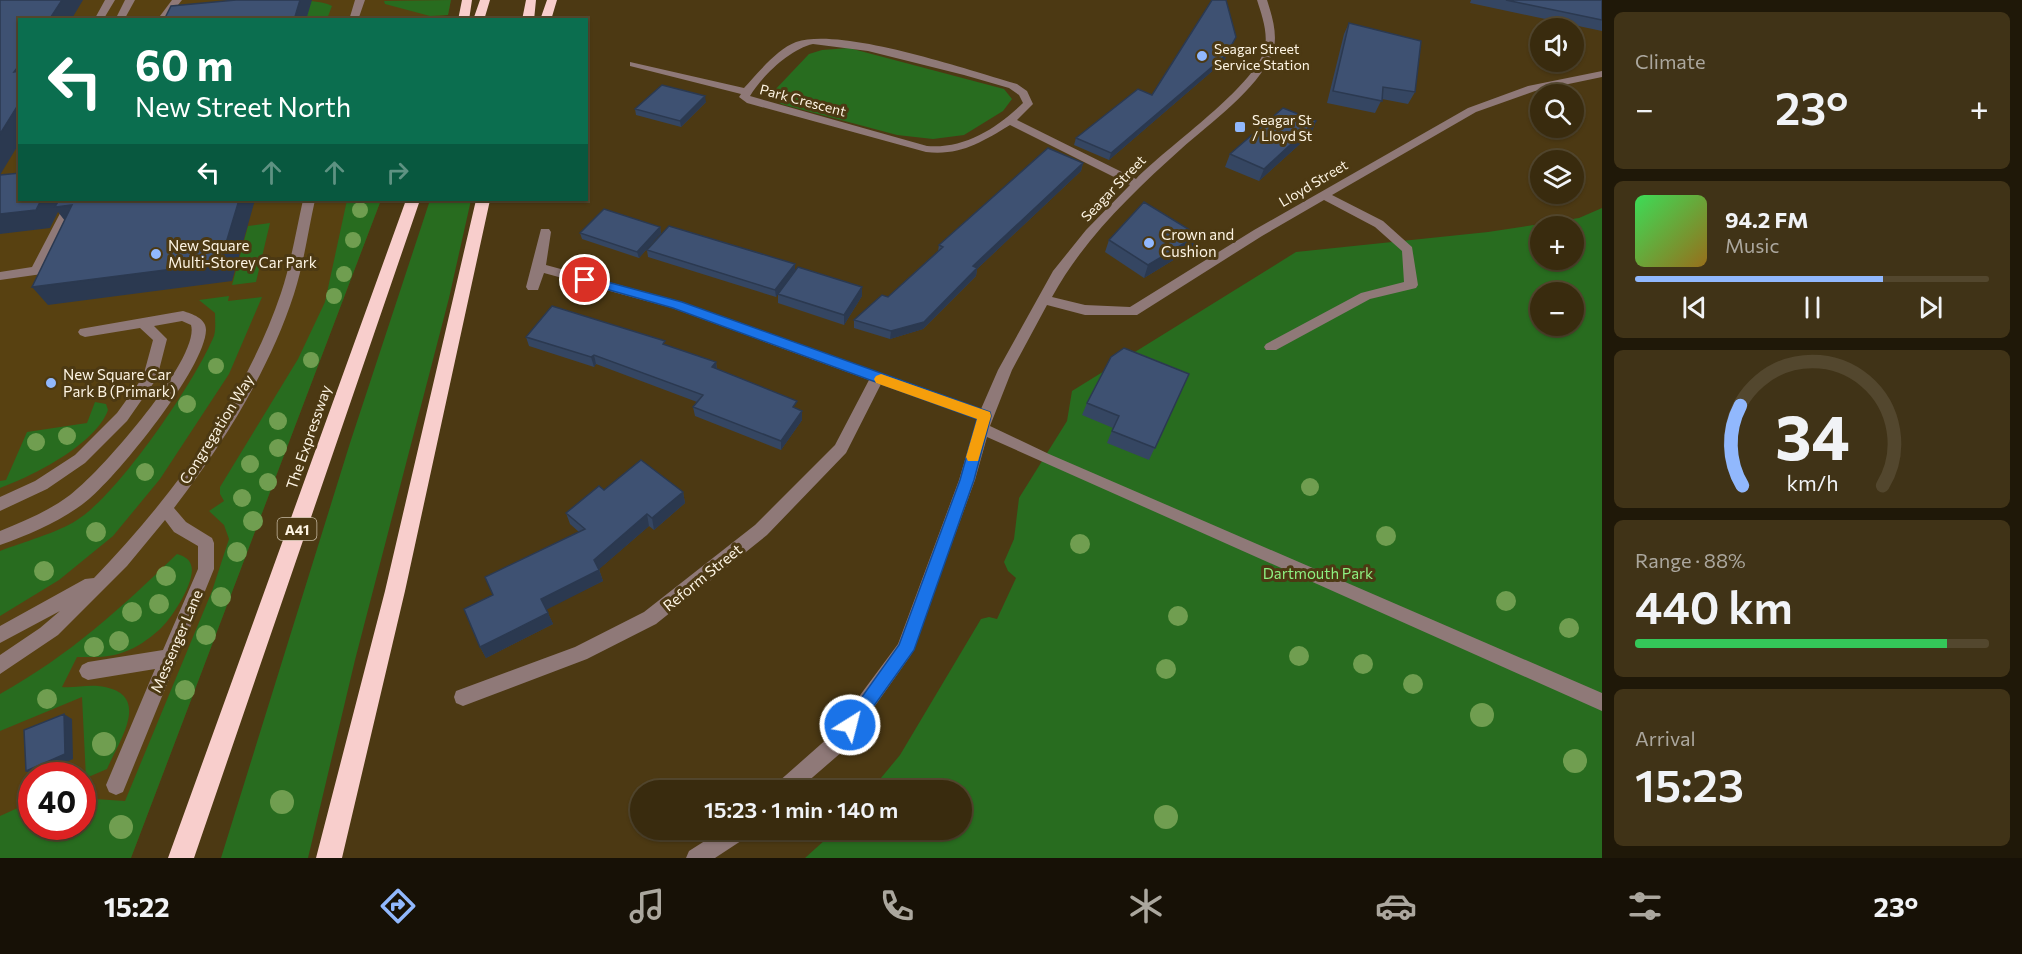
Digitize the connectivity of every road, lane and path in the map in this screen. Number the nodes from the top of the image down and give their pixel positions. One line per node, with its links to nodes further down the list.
1 (110, 0): 10 (street)
2 (130, 0): 11 (street)
3 (177, 0): 12 (street)
4 (360, 0): 13 (street)
5 (467, 0): 14 (highway)
6 (485, 0): 15 (highway)
7 (531, 0): 16 (highway)
8 (552, 0): 17 (highway)
9 (1262, 0): 22 (street, Seagar Street)
10 (99, 18)
11 (120, 18)
12 (163, 18)
13 (354, 18)
14 (463, 18)
15 (479, 18)
16 (528, 18)
17 (546, 18)
18 (634, 64): 20 (street)
19 (1602, 74): 23 (street, Lloyd Street)
20 (747, 92): 21 (street, Park Crescent); 21 (street, Park Crescent)
21 (1010, 121): 22 (street)
22 (1137, 184): 32 (street, Seagar Street)
23 (1323, 195): 32 (street, Lloyd Street); 35 (street)
24 (72, 201): 30 (street)
25 (309, 201): 39 (street, Congregation Way)
26 (413, 201): 51 (highway, The Expressway / A41)
27 (483, 201): 52 (highway)
28 (545, 232): 29 (street)
29 (539, 267): 31 (street); 36 (street)
30 (0, 276)
31 (533, 287)
32 (1045, 300): 37 (street, Seagar Street)
33 (142, 323): 34 (street); 38 (street); 40 (street)
34 (85, 332)
35 (1270, 347)
36 (877, 378): 37 (street); 46 (street, Reform Street)
37 (983, 422): 47 (street); 48 (street)
38 (0, 504)
39 (165, 509): 41 (street, Congregation Way); 43 (street, Messenger Lane)
40 (0, 538)
41 (112, 572): 42 (street, Congregation Way); 44 (street, Congregation Way)
42 (0, 635)
43 (168, 658): 45 (street); 49 (street, Messenger Lane)
44 (0, 665)
45 (88, 671)
46 (464, 697)
47 (1602, 702)
48 (796, 780)
49 (116, 785)
50 (724, 840): 53 (street)
51 (181, 858)
52 (329, 858)
53 (696, 858)

